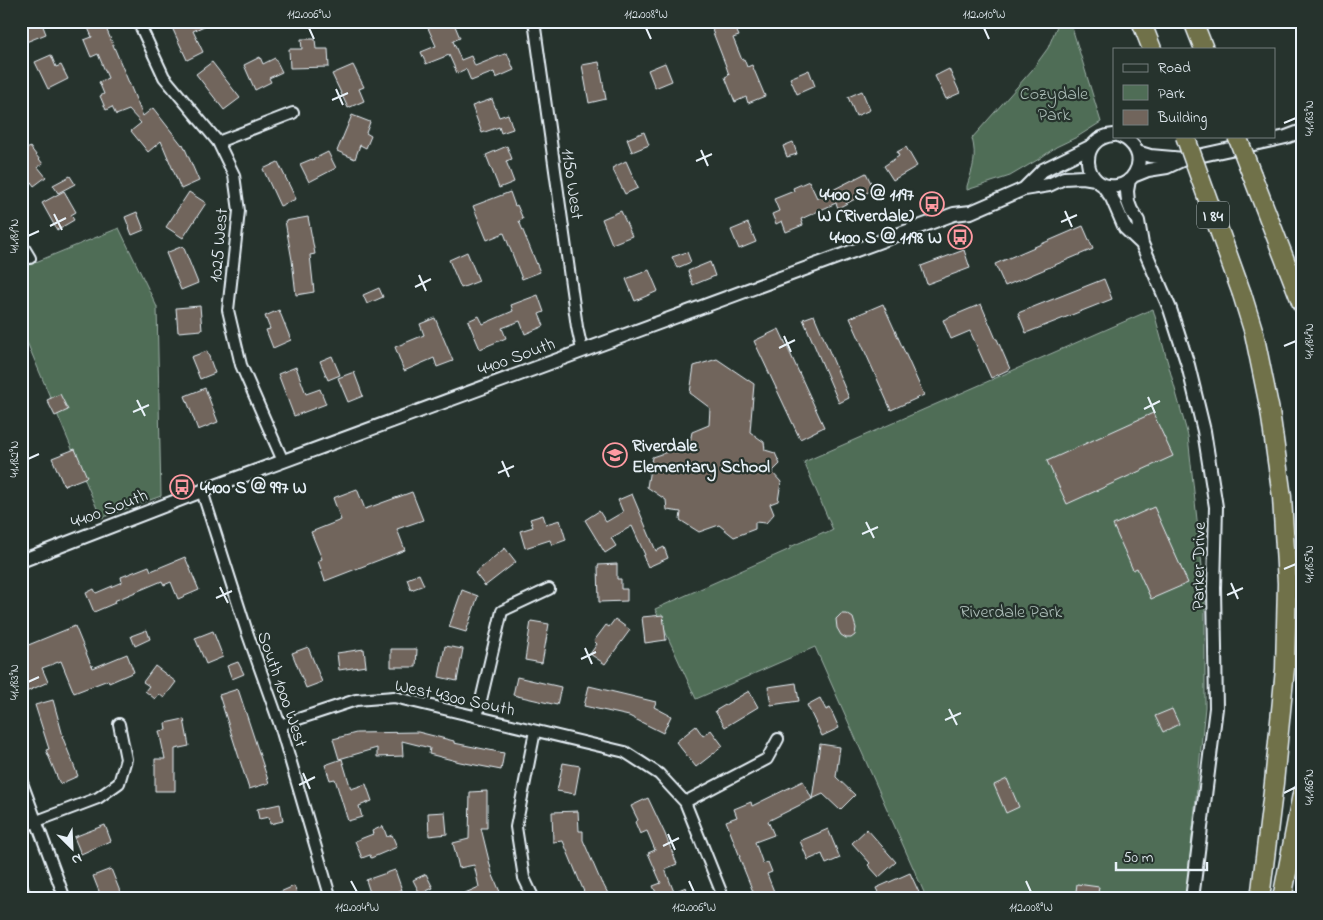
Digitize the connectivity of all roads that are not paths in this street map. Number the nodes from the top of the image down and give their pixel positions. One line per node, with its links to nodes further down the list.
1 (138, 21): 15 (street, 1025 West)
2 (534, 21): 26 (street, 1150 West)
3 (1141, 21): 5 (highway)
4 (1193, 21): 6 (highway)
5 (1152, 48)
6 (1204, 48)
7 (293, 114): 15 (street)
8 (1302, 131): 14 (street)
9 (1113, 135): 16 (street)
10 (1302, 137): 14 (street)
11 (1124, 138): 17 (street)
12 (1186, 138): 46 (highway, I 84, bridge)
13 (1238, 138): 25 (highway, bridge)
14 (1286, 138): 18 (street)
15 (218, 142): 27 (street, 1025 West)
16 (1092, 146): 20 (street, Parker Drive); 21 (street)
17 (1137, 152): 18 (street); 19 (street, Parker Drive)
18 (1184, 159): 19 (street)
19 (1131, 178): 20 (street); 23 (street, Parker Drive)
20 (1098, 182): 21 (street); 23 (street, Parker Drive)
21 (1024, 189): 26 (street, 4400 South)
22 (21, 243): 24 (street)
23 (1142, 244): 45 (street, Parker Drive)
24 (30, 258)
25 (1302, 304)
26 (582, 350): 27 (street, 4400 South)
27 (282, 462): 28 (street, 4400 South)
28 (202, 491): 29 (street, 4400 South); 33 (street, South 1000 West)
29 (21, 560)
30 (549, 589): 31 (street)
31 (477, 717): 33 (street, West 4300 South); 34 (street, West 4300 South)
32 (119, 724): 39 (street)
33 (280, 725): 42 (street, South 1000 West)
34 (535, 731): 38 (street, West 4300 South); 43 (street)
35 (778, 739): 38 (street)
36 (21, 780): 39 (street)
37 (1302, 794): 47 (highway)
38 (684, 802): 44 (street, West 4300 South)
39 (36, 821): 40 (street); 41 (street)
40 (21, 827)
41 (65, 899)
42 (331, 899)
43 (534, 899)
44 (724, 899)
45 (1192, 899)
46 (1260, 899)
47 (1282, 899)

